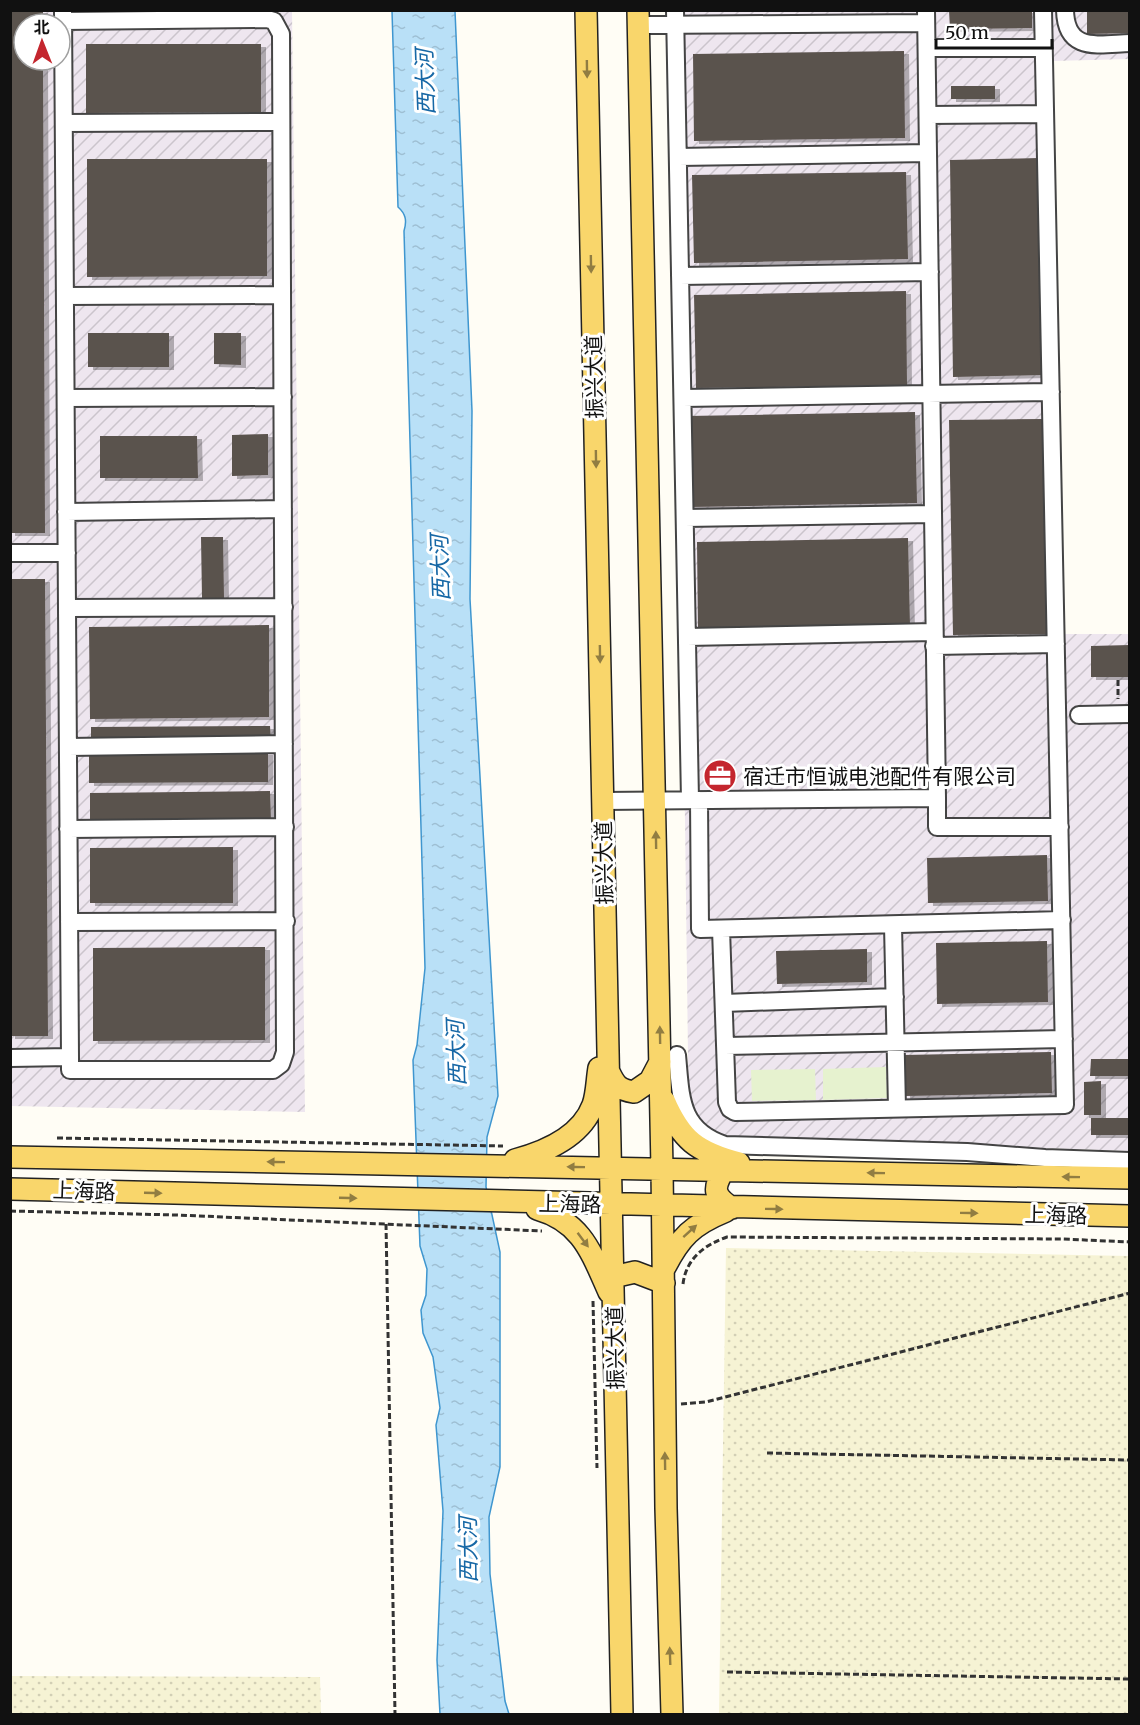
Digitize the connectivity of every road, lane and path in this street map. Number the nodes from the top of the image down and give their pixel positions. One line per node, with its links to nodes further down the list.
1 (586, 10): 44 (main road, 振兴大道, one-way to 44)
2 (1043, 10): 10 (lane)
3 (1065, 10): 8 (lane)
4 (72, 16): 14 (lane)
5 (926, 17): 7 (lane); 9 (lane)
6 (638, 18): 7 (lane); 45 (main road)
7 (675, 18): 17 (lane)
8 (1130, 43)
9 (927, 48): 10 (lane); 13 (lane)
10 (1044, 48): 12 (lane)
11 (64, 72): 15 (lane)
12 (1045, 114): 13 (lane); 22 (lane)
13 (928, 115): 16 (lane)
14 (281, 122): 15 (lane); 20 (lane)
15 (64, 123): 21 (lane)
16 (928, 153): 17 (lane); 18 (lane)
17 (678, 157): 19 (lane)
18 (930, 272): 19 (lane); 23 (lane)
19 (680, 276): 26 (lane)
20 (282, 295): 21 (lane); 24 (lane)
21 (65, 296): 25 (lane)
22 (1051, 392): 23 (lane); 37 (lane)
23 (931, 393): 26 (lane); 29 (lane)
24 (283, 397): 25 (lane); 27 (lane)
25 (66, 398): 28 (lane)
26 (683, 398): 30 (lane)
27 (283, 509): 28 (lane); 33 (lane)
28 (66, 512): 32 (lane)
29 (933, 514): 30 (lane); 36 (lane)
30 (685, 518): 35 (lane)
31 (10, 553): 32 (lane)
32 (66, 553): 34 (lane)
33 (284, 607): 34 (lane); 40 (lane)
34 (67, 608): 41 (lane)
35 (687, 637): 36 (lane); 43 (lane)
36 (934, 639): 37 (lane); 42 (lane)
37 (1056, 644): 47 (lane)
38 (1130, 714): 39 (lane)
39 (1079, 715)
40 (284, 744): 41 (lane); 46 (lane)
41 (68, 747): 48 (lane)
42 (937, 798): 43 (lane); 47 (lane)
43 (694, 800): 45 (lane); 53 (lane)
44 (603, 801): 45 (lane); 56 (main road, 振兴大道)
45 (655, 801): 62 (main road, one-way to 45)
46 (285, 827): 48 (lane); 50 (lane)
47 (1060, 827): 49 (lane)
48 (68, 829): 51 (lane)
49 (1062, 920): 52 (lane); 57 (lane)
50 (286, 921): 51 (lane); 60 (lane)
51 (69, 922): 60 (lane)
52 (893, 925): 53 (lane); 54 (lane)
53 (721, 929): 55 (lane)
54 (895, 997): 55 (lane); 58 (lane)
55 (724, 1003): 59 (lane)
56 (607, 1011): 63 (main road, 振兴大道); 67 (main road)
57 (1064, 1039): 58 (lane); 65 (lane)
58 (896, 1043): 59 (lane); 65 (lane)
59 (725, 1046): 65 (lane)
60 (70, 1057): 61 (lane)
61 (10, 1058)
62 (669, 1059): 63 (main road); 64 (main road); 69 (lane)
63 (609, 1072): 71 (main road, 振兴大道)
64 (661, 1094): 72 (main road); 74 (main road)
65 (897, 1108)
66 (46, 1138): 67 (path)
67 (500, 1156): 68 (main road, 上海路, one-way to 68); 70 (main road, 上海路)
68 (10, 1157)
69 (1130, 1161)
70 (537, 1166): 71 (main road, 上海路, one-way to 70); 77 (main road)
71 (610, 1167): 72 (main road, 上海路); 78 (main road, 振兴大道)
72 (662, 1168): 73 (main road, 上海路); 79 (main road)
73 (724, 1170): 74 (main road, 上海路); 80 (main road)
74 (771, 1171): 75 (main road, 上海路, one-way to 74)
75 (1130, 1178)
76 (10, 1189): 77 (main road, 上海路, one-way to 77)
77 (516, 1203): 78 (main road, 上海路); 89 (main road, one-way to 89)
78 (611, 1205): 79 (main road, 上海路); 86 (main road, 振兴大道)
79 (663, 1206): 80 (main road, 上海路); 87 (main road)
80 (732, 1208): 82 (main road, 上海路, one-way to 82); 87 (main road, one-way to 80)
81 (10, 1211): 83 (path)
82 (1130, 1216)
83 (386, 1224): 84 (path); 97 (path)
84 (544, 1231)
85 (1130, 1242): 87 (path)
86 (613, 1277): 87 (main road); 89 (main road, 振兴大道)
87 (670, 1282): 91 (main road)
88 (1130, 1293): 91 (path)
89 (603, 1301): 94 (path); 98 (main road, 振兴大道)
90 (682, 1393): 91 (path)
91 (673, 1405): 99 (main road, one-way to 91)
92 (767, 1453): 93 (path)
93 (1130, 1460)
94 (598, 1478)
95 (727, 1672): 96 (path)
96 (1130, 1679)
97 (395, 1714)
98 (622, 1714)
99 (672, 1714)

